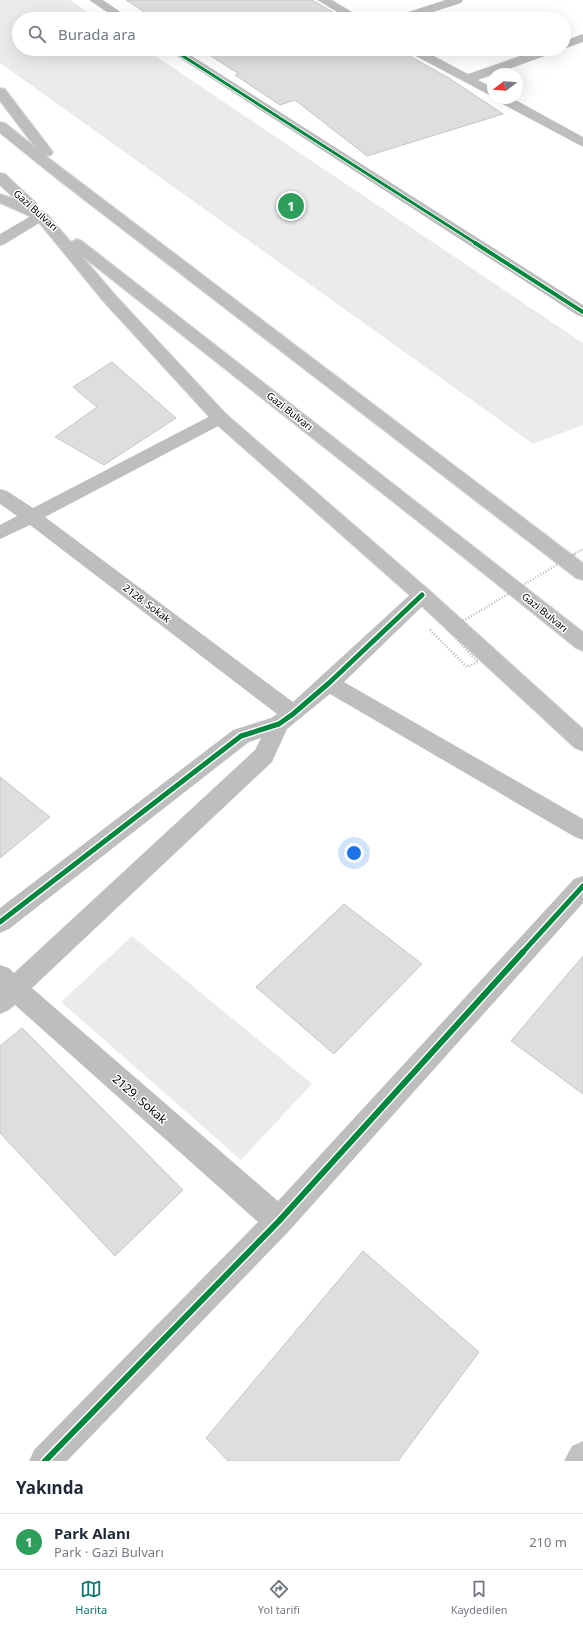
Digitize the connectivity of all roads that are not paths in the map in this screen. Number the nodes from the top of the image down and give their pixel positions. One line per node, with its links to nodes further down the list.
1 (95, 0): 4 (main road)
2 (323, 0): 5 (main road)
3 (457, 0): 6 (main road)
4 (114, 12)
5 (345, 12)
6 (421, 12)
7 (583, 38): 8 (main road)
8 (571, 42)
9 (183, 56): 23 (main road)
10 (425, 56): 12 (main road)
11 (532, 56): 12 (main road)
12 (468, 79): 13 (main road)
13 (487, 90)
14 (0, 92): 19 (main road)
15 (513, 104): 17 (main road)
16 (0, 126): 19 (main road)
17 (583, 143)
18 (0, 177): 21 (main road, Gazi Bulvarı)
19 (66, 179): 28 (main road)
20 (0, 198): 21 (main road)
21 (41, 216): 22 (main road); 24 (main road); 30 (main road, Gazi Bulvarı)
22 (0, 240)
23 (583, 312)
24 (220, 418): 26 (main road); 29 (main road)
25 (0, 495): 26 (main road, 2128. Sokak)
26 (31, 516): 27 (main road); 32 (main road, 2128. Sokak)
27 (0, 533)
28 (583, 573)
29 (422, 595): 31 (main road); 33 (main road)
30 (583, 643)
31 (329, 683): 32 (main road); 34 (main road)
32 (286, 719): 36 (main road); 37 (main road)
33 (583, 742)
34 (583, 830)
35 (583, 886): 38 (main road)
36 (0, 922)
37 (5, 989): 38 (main road, 2129. Sokak)
38 (279, 1221): 40 (main road)
39 (583, 1457): 41 (street)
40 (45, 1461)
41 (580, 1461)

